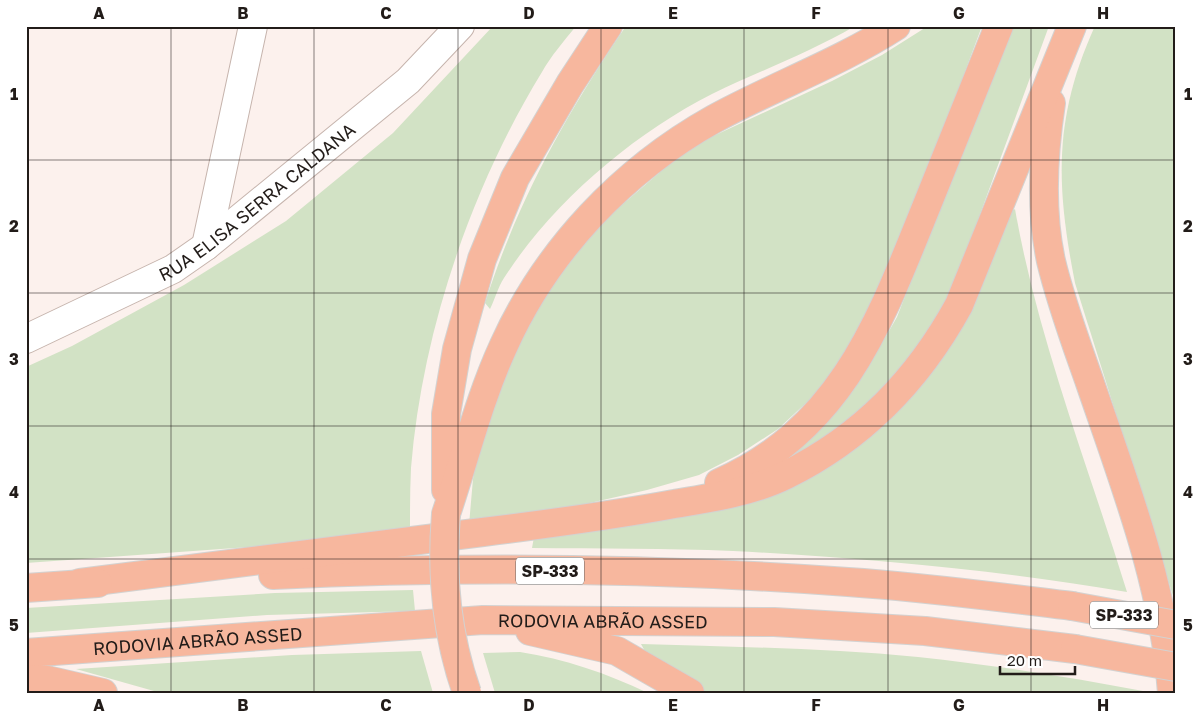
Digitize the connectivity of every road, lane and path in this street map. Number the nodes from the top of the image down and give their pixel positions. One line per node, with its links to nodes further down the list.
1 (253, 26): 7 (street)
2 (460, 26): 7 (street, RUA ELISA SERRA CALDANA)
3 (608, 26): 10 (highway)
4 (896, 26): 10 (highway)
5 (999, 26): 9 (highway)
6 (1065, 41): 9 (highway); 21 (highway)
7 (206, 246): 8 (street, RUA ELISA SERRA CALDANA)
8 (26, 339)
9 (670, 505): 11 (highway)
10 (446, 514): 19 (highway, bridge)
11 (80, 584): 12 (highway, SP-333); 14 (highway, SP-333, bridge)
12 (26, 588)
13 (483, 620): 15 (highway, RODOVIA ABRÃO ASSED / SP-333); 16 (highway, RODOVIA ABRÃO ASSED / SP-333, bridge); 20 (highway)
14 (1176, 625)
15 (26, 653)
16 (1176, 667)
17 (26, 678): 18 (highway)
18 (103, 693)
19 (467, 693)
20 (690, 693)
21 (1172, 693)

